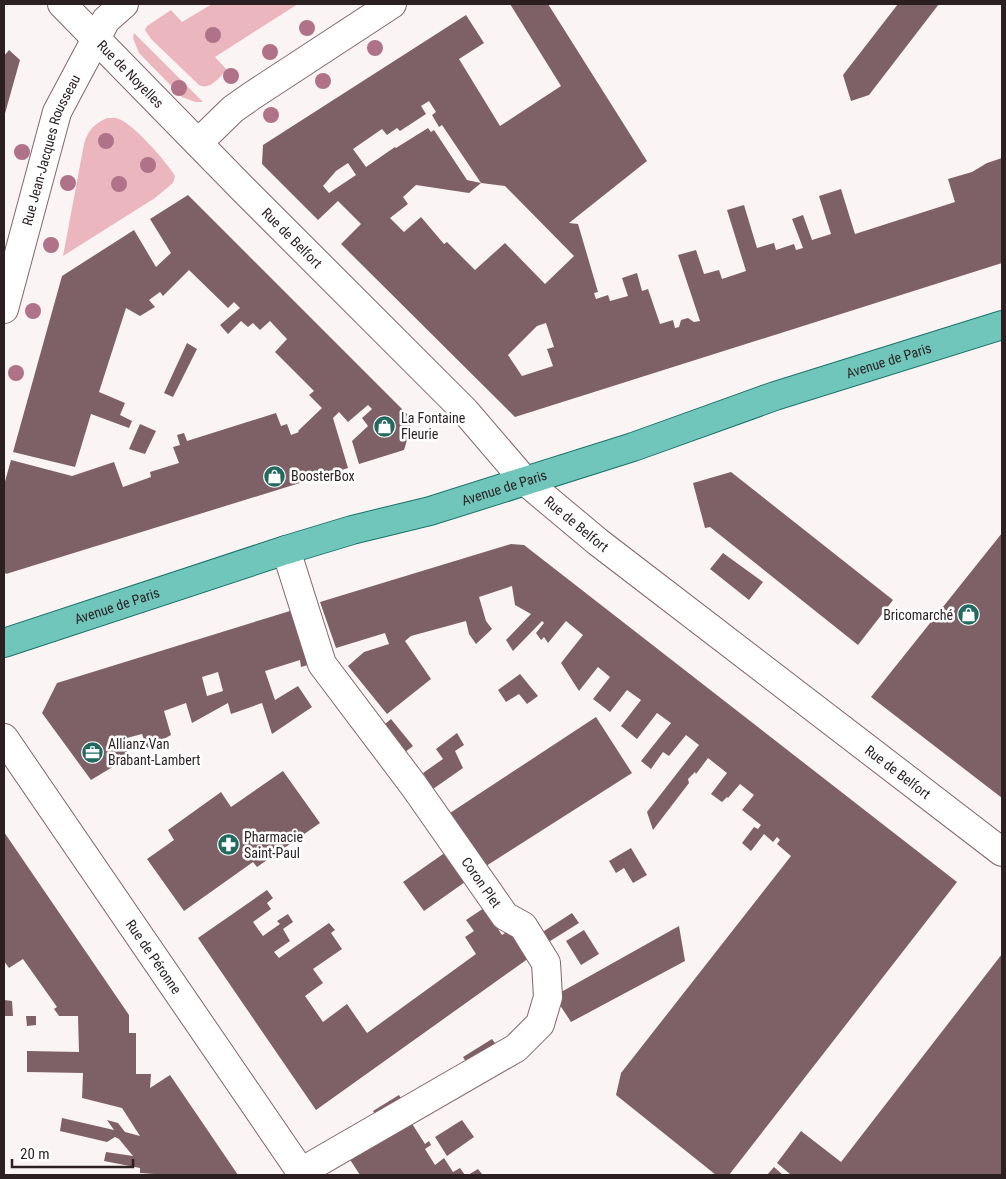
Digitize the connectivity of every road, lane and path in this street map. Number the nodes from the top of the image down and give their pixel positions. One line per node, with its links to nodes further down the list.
1 (62, 4): 4 (street, Rue de Noyelles)
2 (124, 4): 4 (street, Rue Jean-Jacques Rousseau)
3 (392, 4): 5 (street)
4 (96, 39): 5 (street, Rue de Noyelles); 6 (street, Rue Jean-Jacques Rousseau)
5 (198, 143): 8 (street, Rue de Belfort)
6 (4, 309)
7 (1002, 325): 8 (main road, Avenue de Paris)
8 (525, 480): 9 (main road, Avenue de Paris); 12 (street, Rue de Belfort)
9 (286, 550): 10 (main road, Avenue de Paris); 13 (street, Coron Plet)
10 (4, 643)
11 (4, 738): 13 (street, Rue de Péronne)
12 (1002, 852)
13 (302, 1174)

